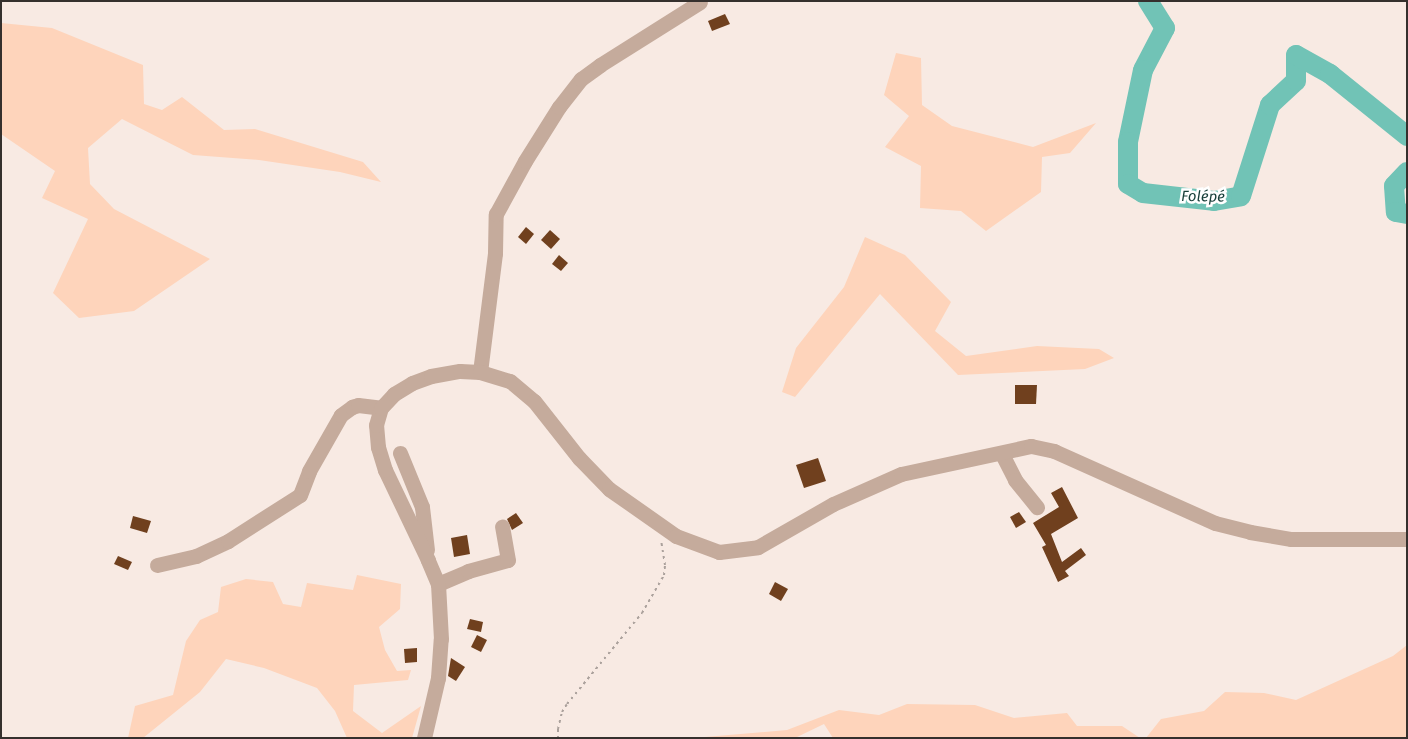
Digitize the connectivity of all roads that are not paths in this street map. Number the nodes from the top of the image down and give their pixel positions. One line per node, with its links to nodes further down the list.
1 (700, 2): 2 (street)
2 (480, 372): 3 (street); 5 (street)
3 (381, 408): 9 (street); 10 (street)
4 (400, 453): 9 (street)
5 (1002, 454): 6 (street); 8 (street)
6 (1037, 506)
7 (502, 527): 11 (street)
8 (1407, 539)
9 (428, 560): 11 (street)
10 (157, 565)
11 (438, 584): 12 (street)
12 (424, 738)

